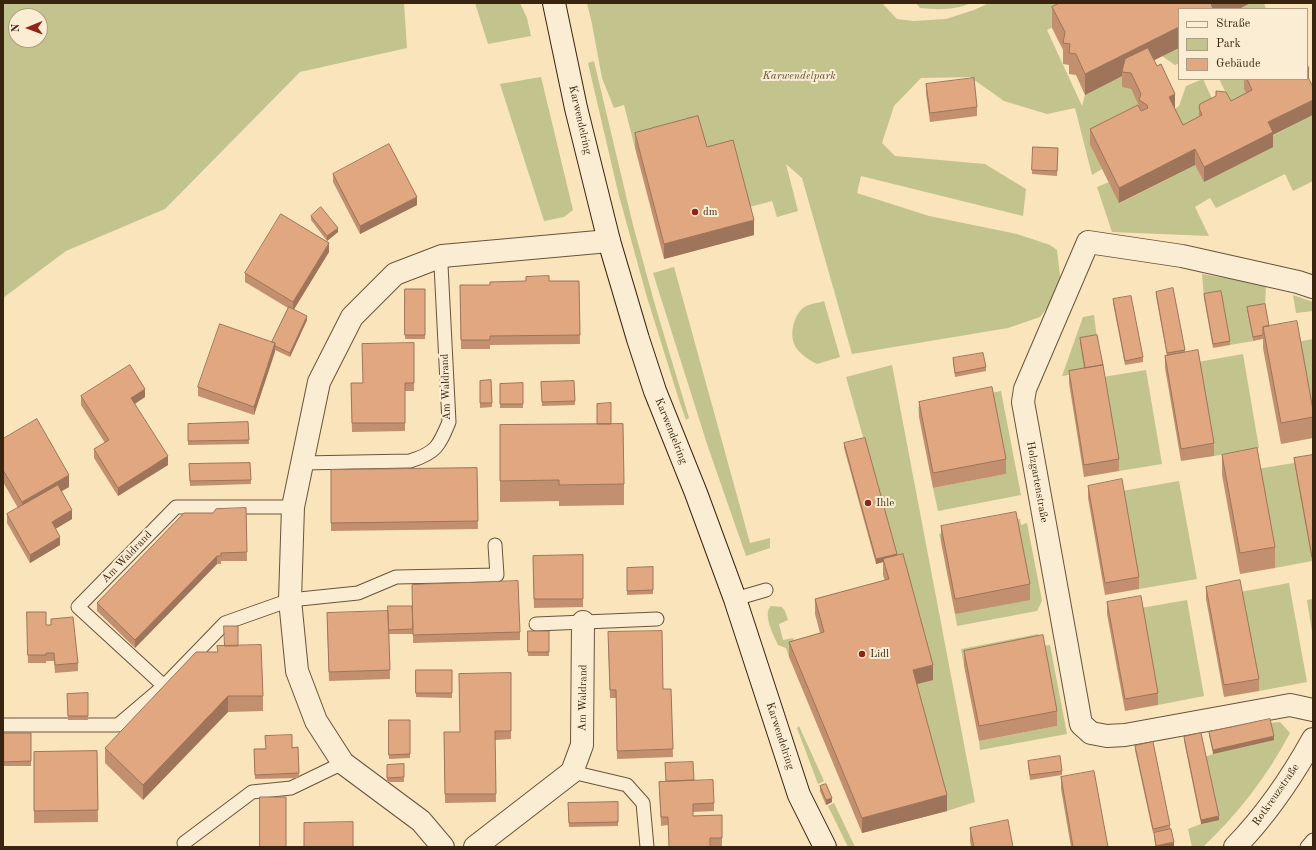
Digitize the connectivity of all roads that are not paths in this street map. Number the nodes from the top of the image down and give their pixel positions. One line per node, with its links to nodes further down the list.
1 (554, 3): 2 (street, Karwendelring)
2 (609, 241): 3 (street); 9 (street, Karwendelring)
3 (442, 256): 5 (street); 5 (lane, Am Waldrand)
4 (1313, 287): 15 (street, Holzgartenstraße)
5 (302, 463): 6 (street)
6 (293, 508): 10 (street); 14 (lane, Am Waldrand)
7 (495, 545): 10 (lane)
8 (766, 590): 9 (lane)
9 (735, 599): 25 (street, Karwendelring)
10 (290, 600): 14 (lane); 18 (street)
11 (657, 619): 12 (lane)
12 (583, 622): 13 (lane); 19 (street, Am Waldrand)
13 (536, 624)
14 (164, 686): 16 (lane)
15 (1313, 710)
16 (3, 725)
17 (1313, 739): 26 (street, Rotkreuzstraße)
18 (343, 763): 21 (lane); 22 (street)
19 (572, 772): 23 (street); 24 (lane)
20 (1313, 840): 27 (lane)
21 (184, 843)
22 (443, 847)
23 (476, 847)
24 (647, 847)
25 (825, 847)
26 (1234, 847)
27 (1307, 847)

